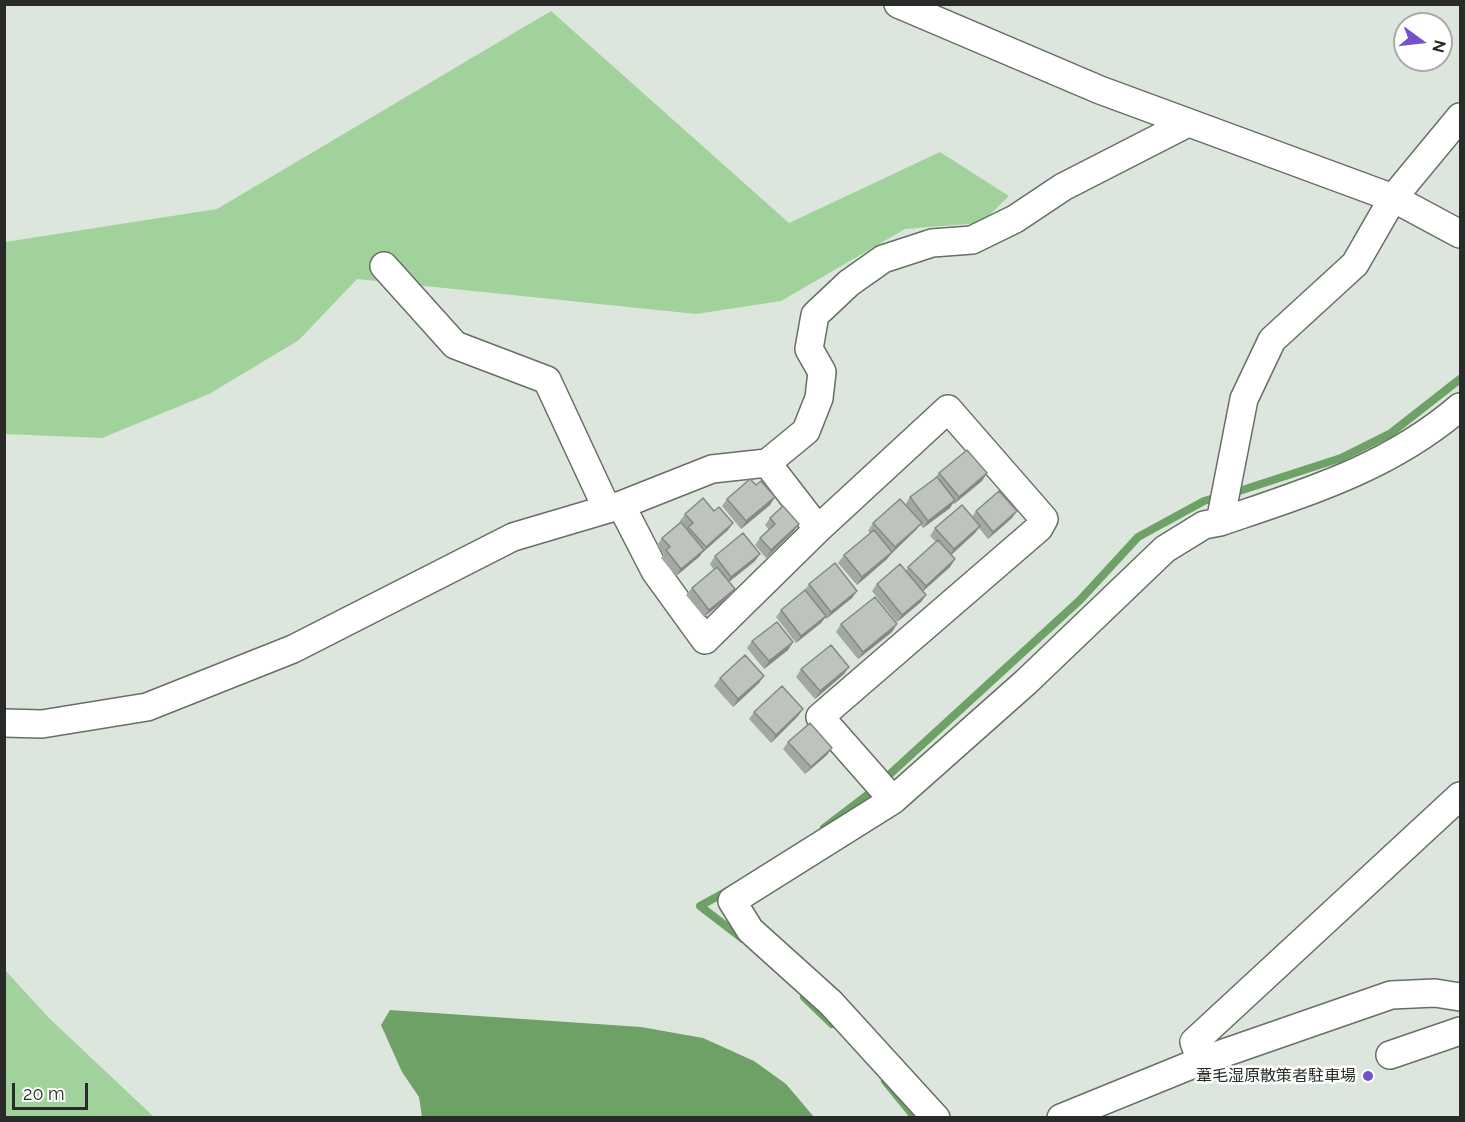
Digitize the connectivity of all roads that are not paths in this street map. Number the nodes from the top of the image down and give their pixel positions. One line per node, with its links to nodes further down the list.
1 (898, 4): 3 (street)
2 (1461, 117): 4 (street)
3 (1188, 123): 4 (street); 8 (street)
4 (1393, 198): 5 (street); 10 (street)
5 (1461, 234)
6 (384, 266): 9 (street)
7 (1461, 407): 10 (street)
8 (767, 463): 9 (street); 11 (street)
9 (614, 507): 11 (street); 12 (street)
10 (1221, 518): 14 (street)
11 (818, 529): 14 (street)
12 (4, 723)
13 (1461, 796): 18 (street)
14 (891, 798): 19 (street)
15 (1461, 997): 18 (street)
16 (1461, 1030): 17 (street)
17 (1390, 1055)
18 (1201, 1061): 20 (street)
19 (936, 1118)
20 (1061, 1118)

